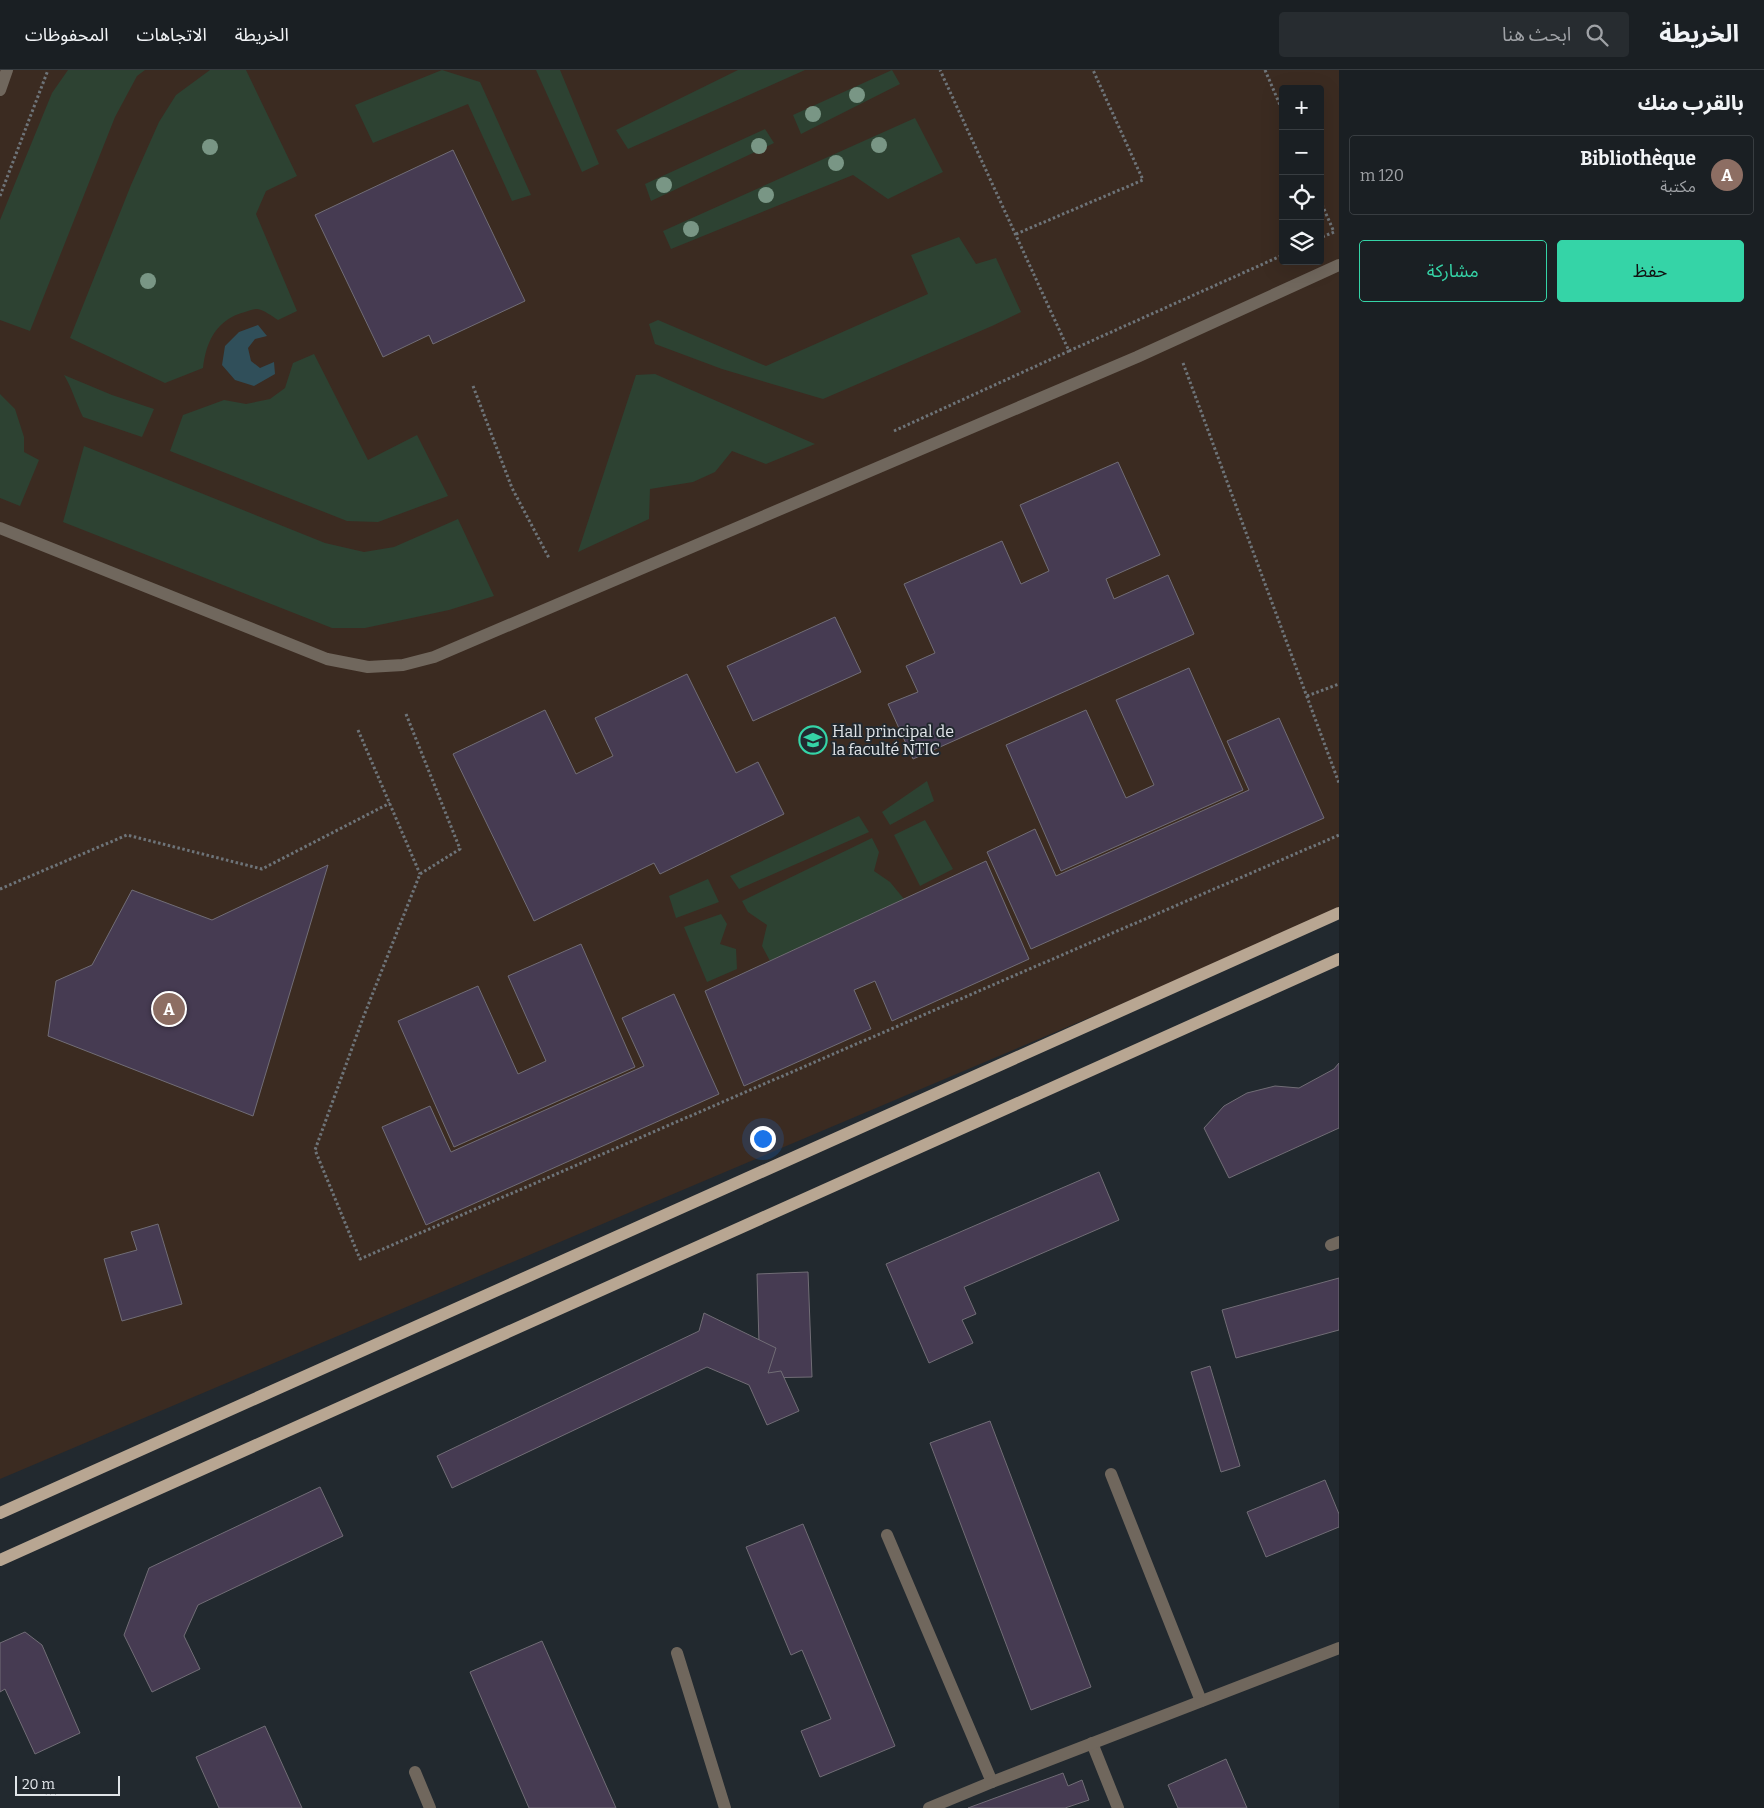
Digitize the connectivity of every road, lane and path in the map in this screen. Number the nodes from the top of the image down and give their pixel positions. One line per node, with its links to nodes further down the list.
1 (7, 70): 6 (street)
2 (48, 70): 8 (path)
3 (940, 70): 12 (path)
4 (1093, 70): 12 (path)
5 (1265, 70): 7 (path)
6 (0, 90)
7 (1279, 103)
8 (0, 196)
9 (1324, 209): 11 (path)
10 (1339, 230): 11 (path)
11 (1334, 232): 13 (path)
12 (1016, 234): 17 (path)
13 (1324, 236)
14 (1279, 257): 17 (path)
15 (1339, 265): 16 (street)
16 (1174, 339): 20 (street); 23 (path)
17 (1069, 351): 19 (path)
18 (473, 386): 21 (path)
19 (886, 435)
20 (0, 528)
21 (549, 558)
22 (1339, 684): 23 (path)
23 (1307, 696): 26 (path)
24 (406, 714): 29 (path)
25 (358, 730): 27 (path)
26 (1339, 783)
27 (390, 803): 29 (path); 30 (path)
28 (1339, 835): 29 (path)
29 (420, 874)
30 (0, 889)
31 (1339, 913): 34 (main road)
32 (1339, 959): 36 (main road)
33 (1111, 1474): 39 (street)
34 (0, 1513)
35 (887, 1535): 42 (street)
36 (0, 1560)
37 (1339, 1648): 39 (street)
38 (677, 1653): 44 (street)
39 (1201, 1701): 40 (street)
40 (1092, 1743): 42 (street); 46 (street)
41 (415, 1772): 43 (street)
42 (992, 1782): 45 (street)
43 (430, 1808)
44 (725, 1808)
45 (929, 1808)
46 (1118, 1808)

